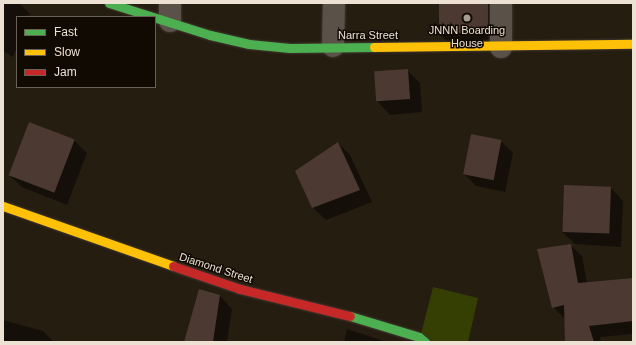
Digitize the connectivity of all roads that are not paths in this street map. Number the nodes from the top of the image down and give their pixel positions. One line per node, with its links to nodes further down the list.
1 (109, 3): 4 (street, Narra Street)
2 (334, 3): 6 (street)
3 (501, 3): 7 (street)
4 (170, 12): 6 (street, Narra Street)
5 (633, 44): 7 (street, Narra Street)
6 (333, 46): 7 (street, Narra Street)
7 (501, 47)
8 (3, 206): 9 (street, Diamond Street)
9 (425, 342)

